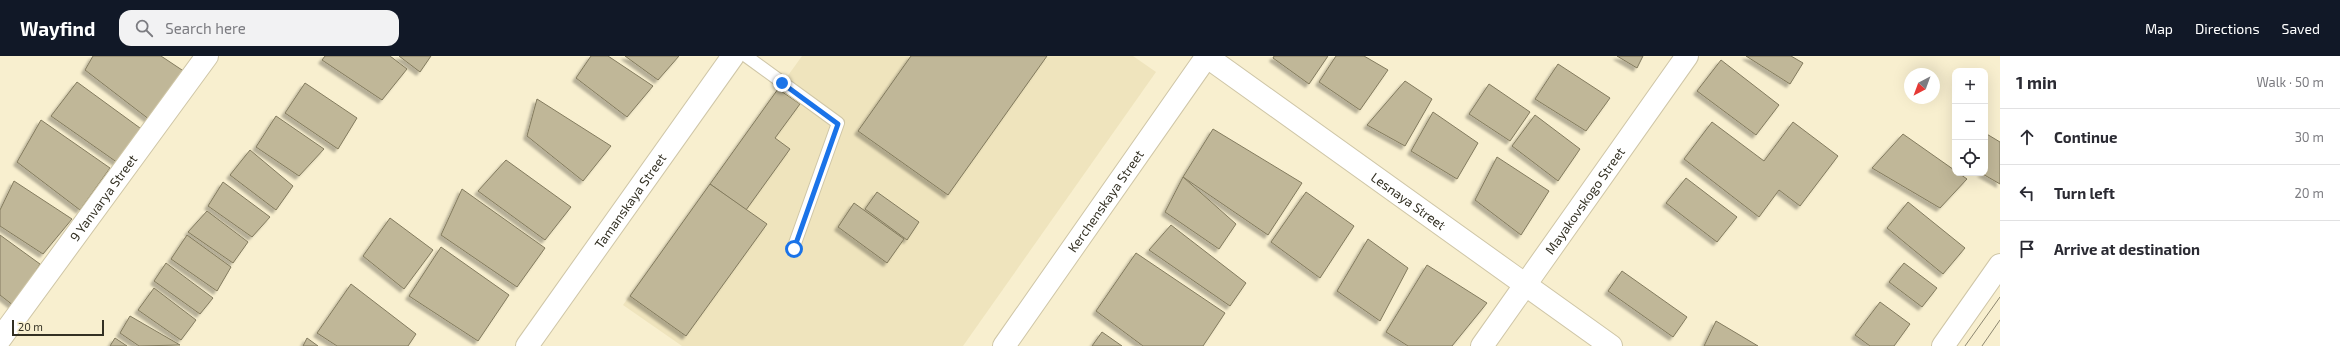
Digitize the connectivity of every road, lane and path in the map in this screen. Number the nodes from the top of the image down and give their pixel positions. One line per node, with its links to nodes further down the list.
1 (207, 56): 9 (street, 9 Yanvarya Street)
2 (733, 56): 10 (street, Tamanskaya Street)
3 (746, 56): 6 (lane)
4 (1206, 56): 8 (street, Lesnaya Street); 11 (street, Kerchenskaya Street)
5 (1687, 56): 8 (street, Mayakovskogo Street)
6 (794, 249)
7 (2000, 265): 14 (street)
8 (1526, 284): 12 (street, Mayakovskogo Street); 13 (street, Lesnaya Street)
9 (0, 339)
10 (527, 346)
11 (1004, 346)
12 (1482, 346)
13 (1611, 346)
14 (1943, 346)

